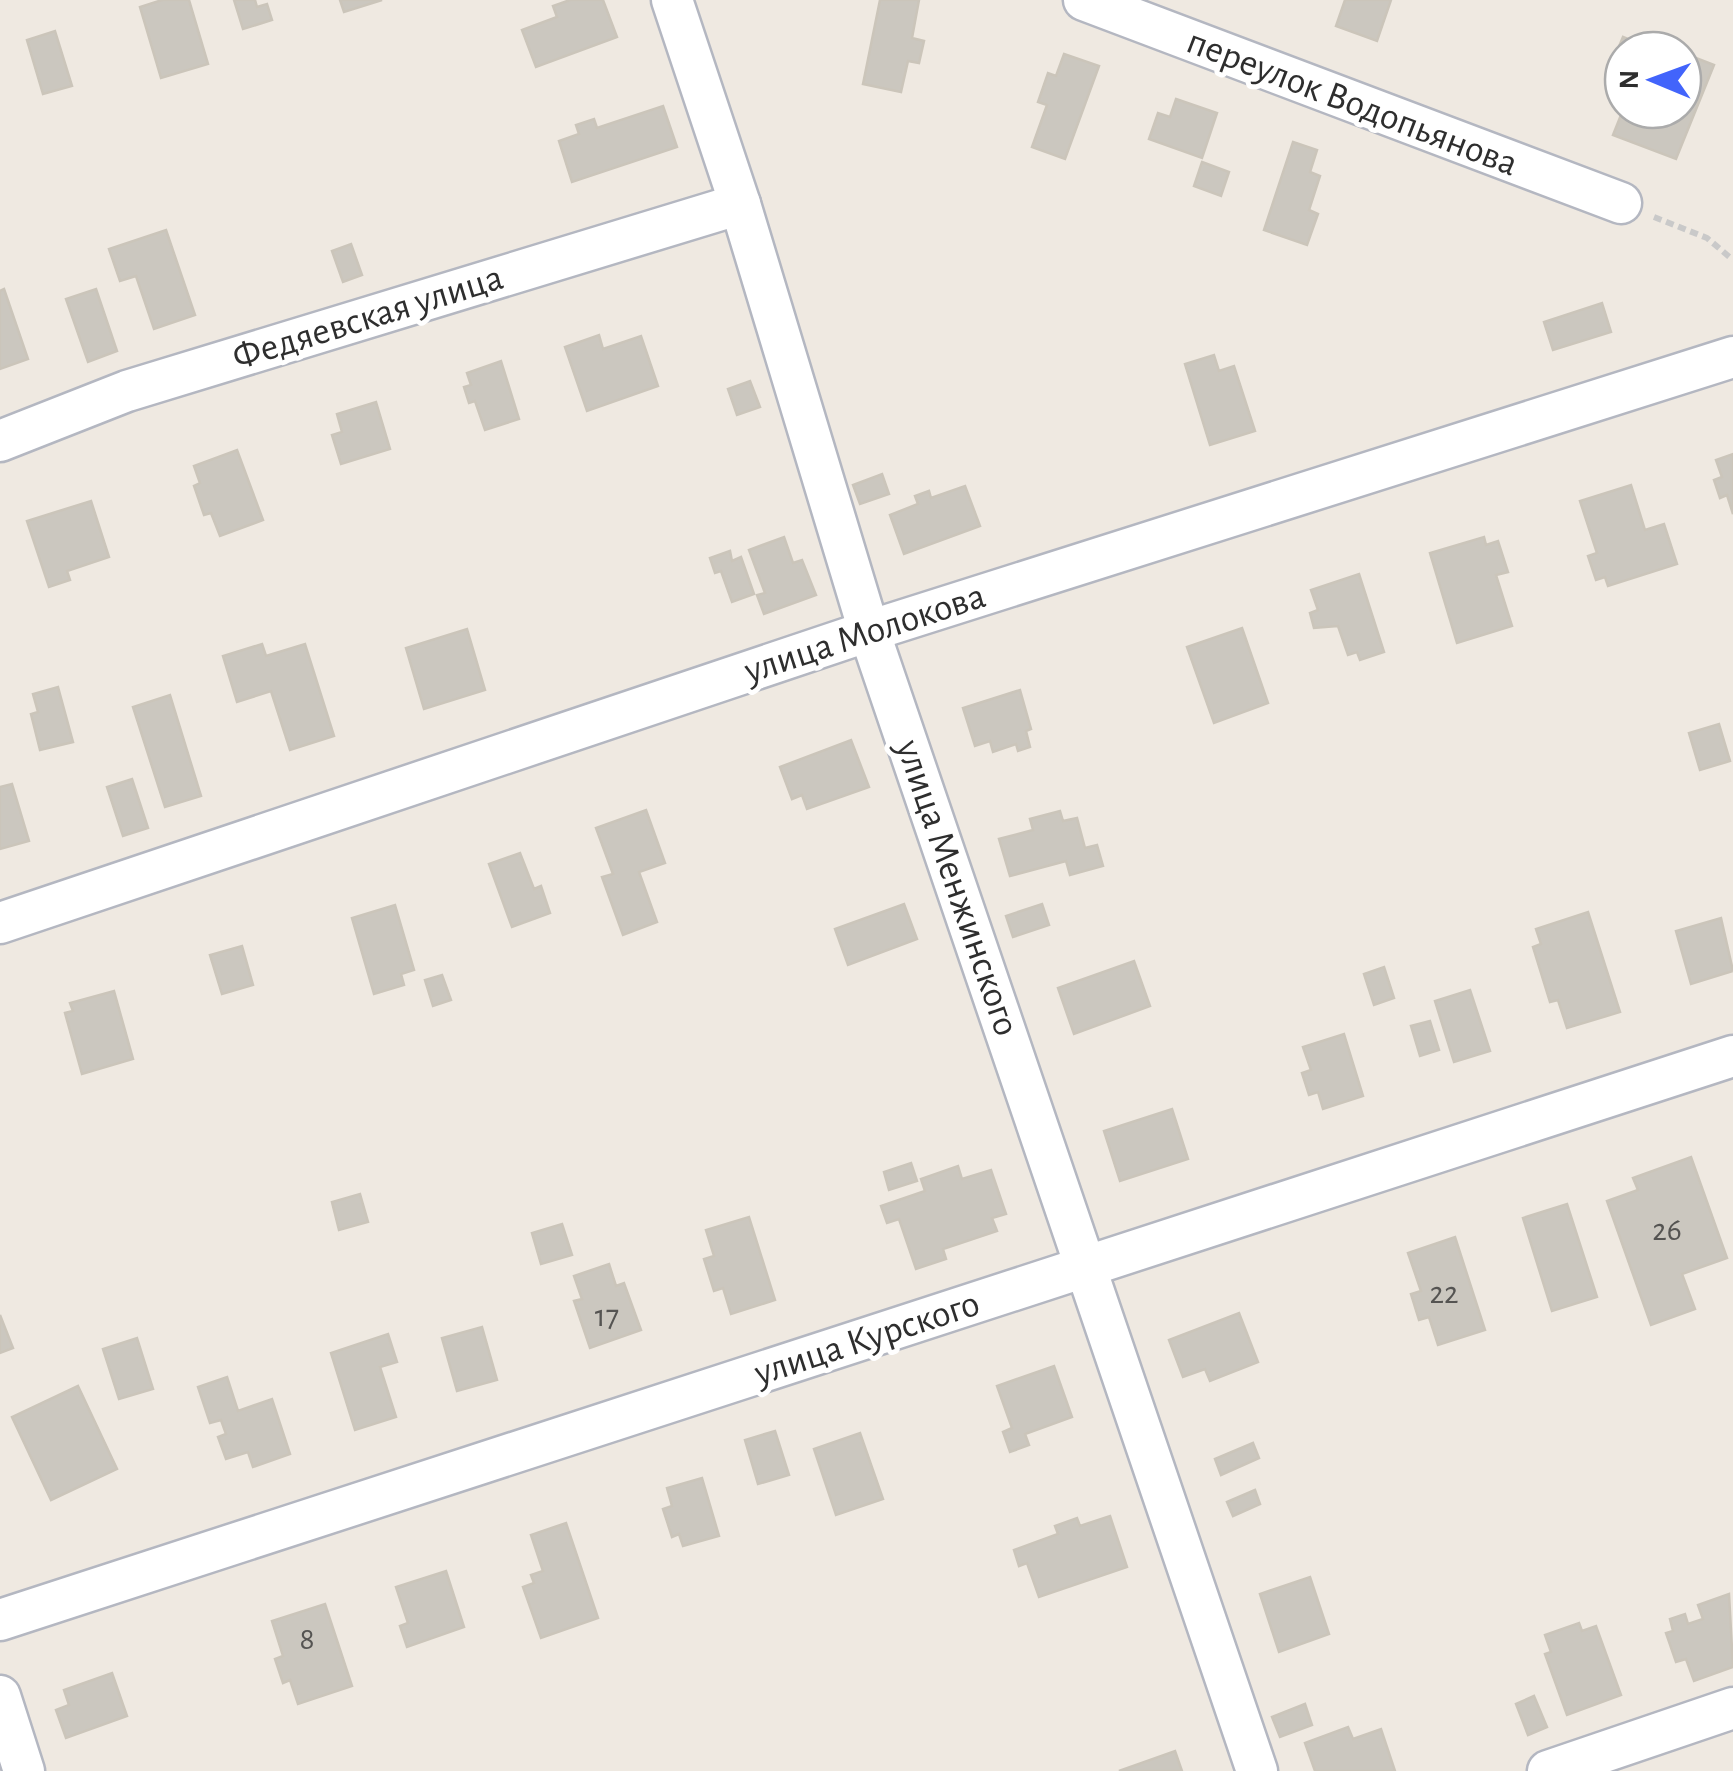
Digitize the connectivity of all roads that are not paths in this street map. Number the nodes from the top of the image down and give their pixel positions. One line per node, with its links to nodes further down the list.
1 (672, 0): 4 (street, улица Менжинского)
2 (1084, 0): 3 (street, переулок Водопьянова)
3 (1621, 203)
4 (740, 204): 6 (street, Федяевская улица); 7 (street, улица Менжинского)
5 (1733, 356): 7 (street, улица Молокова)
6 (0, 441)
7 (869, 631): 8 (street, улица Молокова); 10 (street, улица Менжинского)
8 (0, 924)
9 (1733, 1056): 10 (street, улица Курского)
10 (1087, 1268): 11 (street, улица Курского); 15 (street, улица Менжинского)
11 (0, 1620)
12 (0, 1696): 14 (street)
13 (1733, 1708): 16 (street)
14 (24, 1771)
15 (1257, 1771)
16 (1548, 1771)

